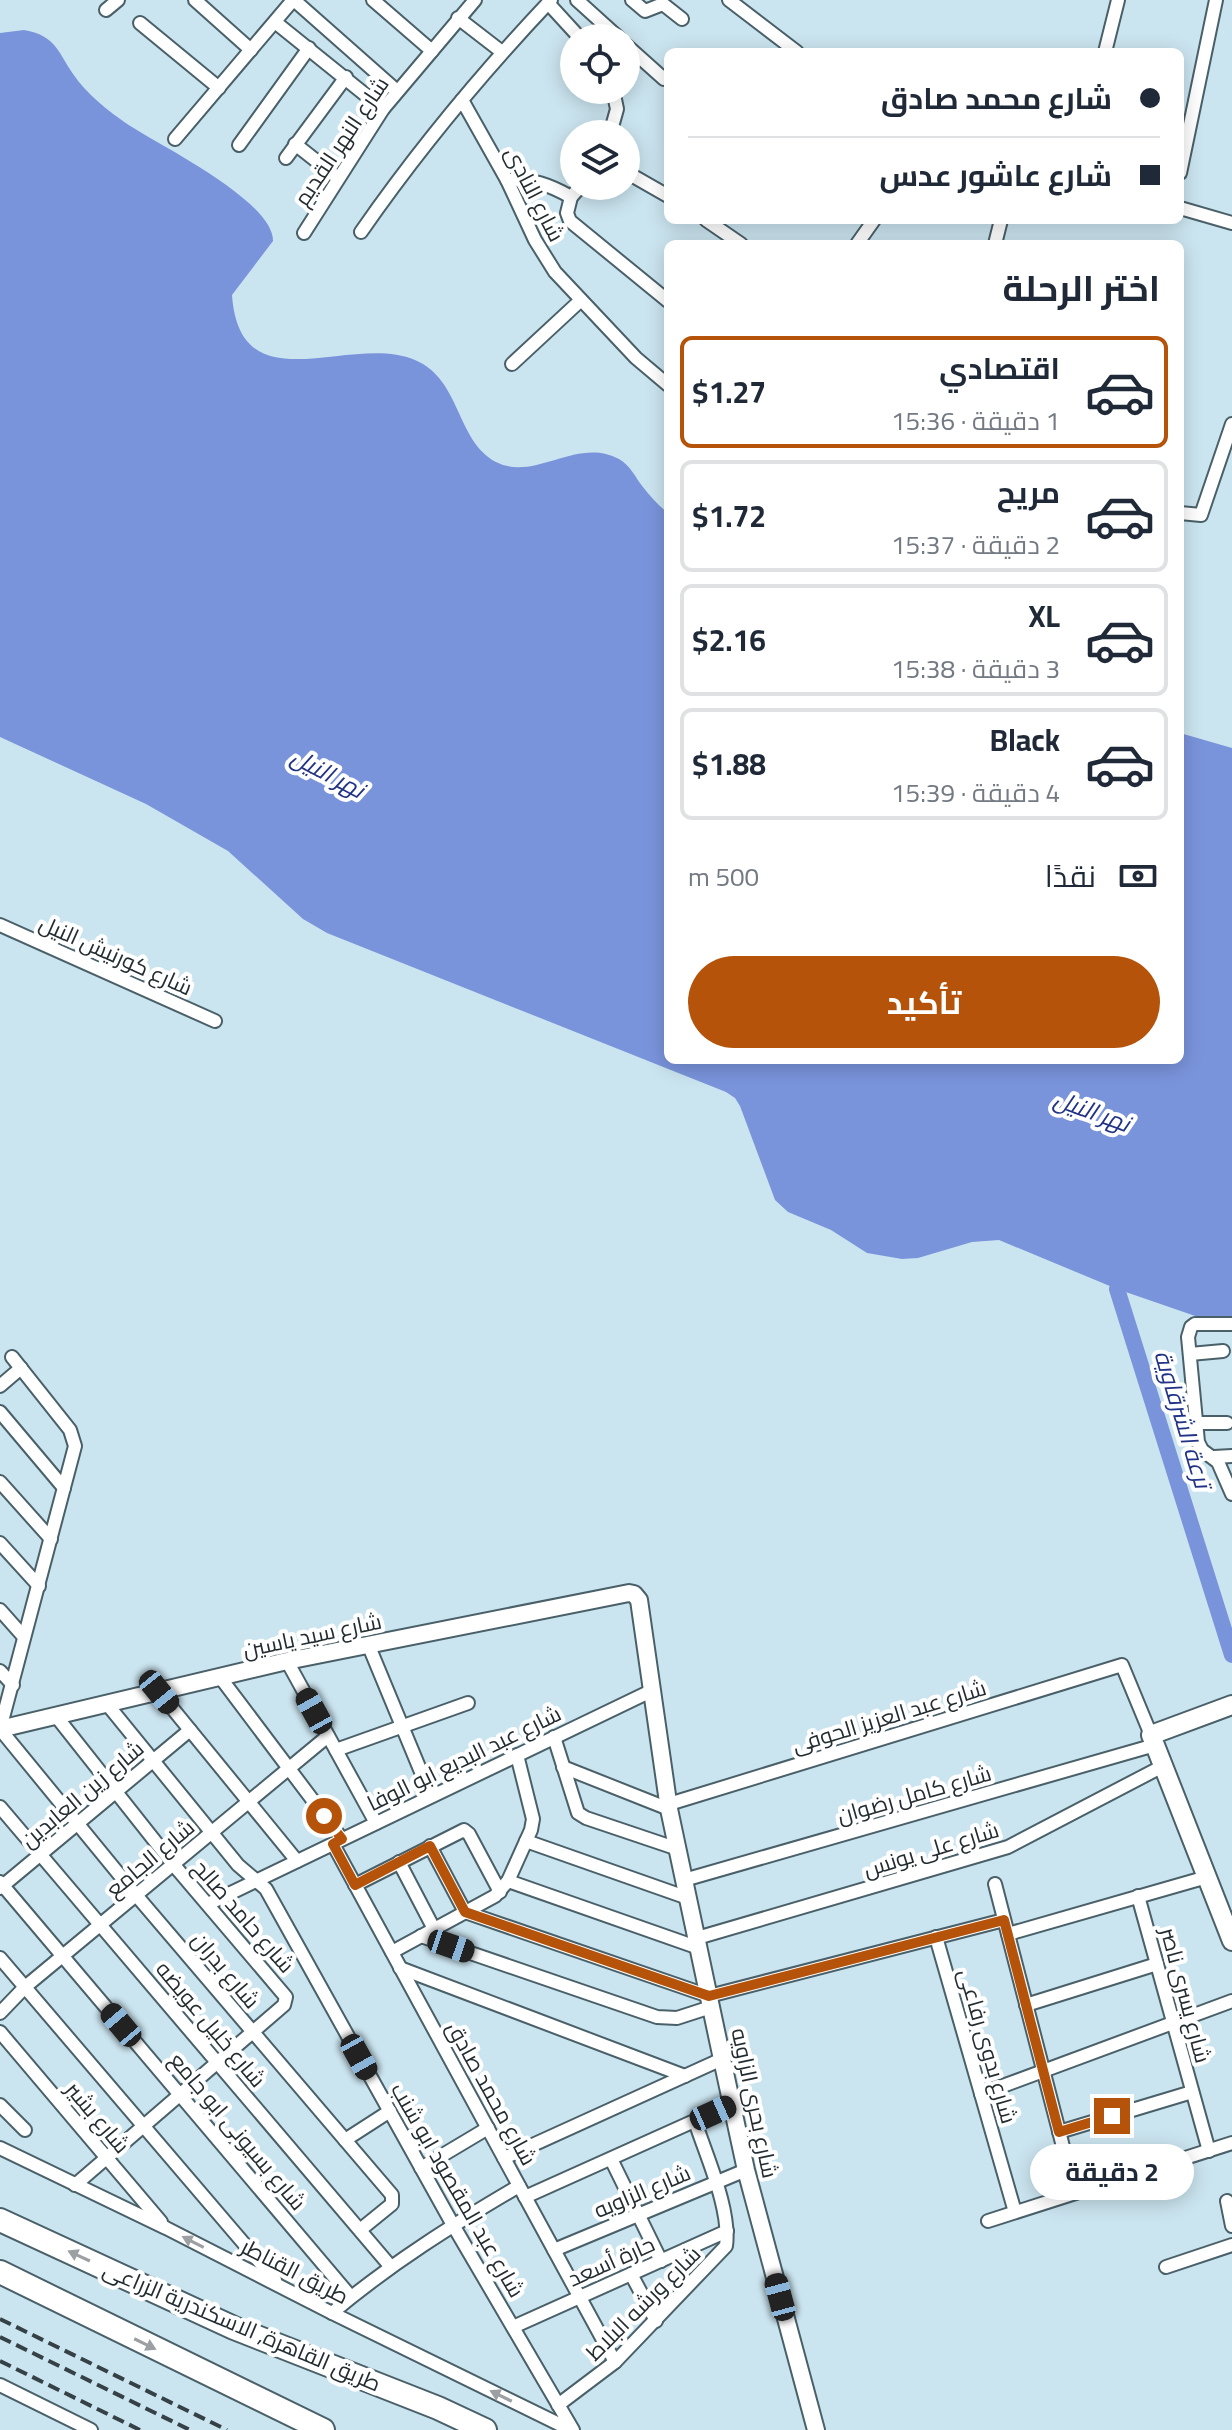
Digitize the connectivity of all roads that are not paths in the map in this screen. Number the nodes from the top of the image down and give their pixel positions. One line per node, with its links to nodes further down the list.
1 (118, 0): 12 (street)
2 (195, 0): 22 (street)
3 (373, 0): 23 (street)
4 (475, 0): 13 (street, شارع النهر القديم)
5 (577, 0): 18 (street)
6 (632, 0): 14 (street)
7 (729, 0): 20 (street)
8 (1118, 0): 21 (street)
9 (1216, 0): 35 (street)
10 (550, 1): 17 (street); 24 (street)
11 (287, 2): 15 (street); 29 (street)
12 (106, 10)
13 (458, 18): 23 (street, شارع النهر القديم); 24 (street)
14 (682, 19)
15 (275, 22): 19 (street); 22 (street)
16 (140, 23): 28 (street)
17 (569, 24)
18 (604, 24)
19 (309, 48): 26 (street); 34 (street)
20 (792, 48)
21 (1106, 48)
22 (251, 50): 28 (street)
23 (432, 51): 29 (street, شارع النهر القديم)
24 (502, 52): 30 (street)
25 (640, 58): 27 (street)
26 (346, 77): 31 (street); 33 (street)
27 (664, 79)
28 (219, 88): 32 (street)
29 (397, 91): 31 (street, شارع النهر القديم)
30 (462, 100): 38 (street, شارع النادى); 46 (street)
31 (383, 109): 37 (street, شارع النهر القديم)
32 (175, 139)
33 (295, 144): 36 (street); 37 (street)
34 (239, 145)
35 (1184, 154)
36 (286, 158)
37 (338, 178): 47 (street, شارع النهر القديم)
38 (507, 180): 40 (street); 50 (street, شارع النادى)
39 (640, 180): 41 (street)
40 (560, 192)
41 (664, 194)
42 (570, 200): 49 (street)
43 (1184, 209): 44 (street)
44 (1232, 223)
45 (712, 224): 48 (street)
46 (361, 232)
47 (304, 233)
48 (735, 240)
49 (664, 298)
50 (581, 300): 51 (street); 52 (street, شارع النادى)
51 (512, 364)
52 (664, 382)
53 (1232, 424): 54 (street)
54 (1184, 513)
55 (0, 925): 56 (street, شارع كورنيش النيل)
56 (215, 1021)
57 (1232, 1324): 59 (street)
58 (1223, 1351): 59 (street)
59 (1190, 1354): 64 (street)
60 (12, 1357): 61 (street)
61 (21, 1368): 62 (street); 70 (street)
62 (0, 1386)
63 (0, 1412): 66 (street)
64 (1196, 1423): 65 (street); 68 (street)
65 (1227, 1423)
66 (5, 1428): 70 (street)
67 (1232, 1456): 68 (street)
68 (1214, 1457): 71 (street)
69 (0, 1482): 72 (street)
70 (64, 1488): 72 (street)
71 (1232, 1494)
72 (51, 1539): 74 (street)
73 (0, 1543): 74 (street)
74 (39, 1586): 77 (street)
75 (634, 1594): 78 (street, شارع سيد ياسين); 83 (street, شارع بحرى الزاويه)
76 (0, 1610): 77 (street)
77 (24, 1637): 82 (street)
78 (368, 1644): 79 (street, شارع سيد ياسين); 89 (street)
79 (287, 1661): 81 (street, شارع سيد ياسين); 92 (street)
80 (0, 1671): 82 (street)
81 (220, 1677): 84 (street, شارع سيد ياسين); 100 (street, شارع محمد صادق)
82 (13, 1685): 90 (street)
83 (651, 1691): 93 (street, شارع عبد البديع ابو الوفا); 105 (street, شارع بحرى الزاويه)
84 (159, 1692): 86 (street, شارع سيد ياسين); 91 (street)
85 (468, 1703): 89 (street)
86 (107, 1704): 88 (street, شارع سيد ياسين); 97 (street, شارع عبد المقصود ابو شنب)
87 (1232, 1705): 94 (main road)
88 (56, 1716): 90 (street, شارع سيد ياسين); 101 (street, شارع حامد صالح)
89 (402, 1726): 95 (street); 102 (street)
90 (0, 1729): 107 (street, شارع بدران)
91 (190, 1730): 97 (street, شارع زين العابدين); 103 (street)
92 (328, 1736): 95 (street); 100 (street, شارع الجامع)
93 (554, 1737): 96 (street, شارع عبد البديع ابو الوفا); 99 (street)
94 (1153, 1740): 98 (main road); 105 (street, شارع عبد العزيز الحوفى); 119 (street, شارع كامل رضوان)
95 (336, 1750): 106 (street)
96 (517, 1755): 102 (street, شارع عبد البديع ابو الوفا); 110 (street)
97 (153, 1761): 101 (street, شارع زين العابدين); 108 (street, شارع عبد المقصود ابو شنب)
98 (1163, 1766): 117 (main road); 136 (street, شارع على يونس)
99 (563, 1767): 105 (street); 112 (street)
100 (289, 1768): 103 (street, شارع الجامع); 109 (street, شارع محمد صادق)
101 (115, 1793): 107 (street, شارع زين العابدين); 116 (street, شارع حامد صالح)
102 (431, 1796): 106 (street, شارع عبد البديع ابو الوفا)
103 (249, 1802): 108 (street, شارع الجامع); 114 (street)
104 (0, 1807): 113 (street, شارع خليل عويضه)
105 (669, 1807): 112 (street, شارع بحرى الزاويه)
106 (376, 1823): 109 (street, شارع عبد البديع ابو الوفا)
107 (77, 1824): 113 (street, شارع زين العابدين); 124 (street, شارع بدران)
108 (212, 1832): 116 (street, شارع الجامع); 118 (street, شارع عبد المقصود ابو شنب)
109 (338, 1841): 114 (street, شارع عبد البديع ابو الوفا); 122 (street, شارع محمد صادق)
110 (526, 1841): 123 (street); 126 (street)
111 (430, 1846): 115 (street); 123 (street); 128 (street)
112 (678, 1849): 119 (street, شارع بحرى الزاويه)
113 (40, 1854): 121 (street, شارع زين العابدين); 130 (street, شارع خليل عويضه)
114 (297, 1861): 118 (street, شارع عبد البديع ابو الوفا)
115 (399, 1862): 122 (street); 131 (street)
116 (173, 1864): 124 (street, شارع الجامع); 127 (street, شارع حامد صالح)
117 (1207, 1877): 125 (street); 135 (main road)
118 (258, 1880): 127 (street, شارع عبد البديع ابو الوفا); 159 (street, شارع عبد المقصود ابو شنب)
119 (684, 1880): 126 (street, شارع بحرى الزاويه)
120 (995, 1884): 129 (street)
121 (1, 1885): 138 (street, شارع بسيونى ابو جامع)
122 (355, 1885): 137 (street, شارع محمد صادق)
123 (504, 1886): 128 (street); 136 (street)
124 (136, 1895): 130 (street, شارع الجامع); 149 (street, شارع بدران)
125 (1138, 1896): 132 (street); 140 (street, شارع يسرى ناصر)
126 (688, 1898): 136 (street, شارع بحرى الزاويه)
127 (208, 1904): 149 (street, شارع حامد صالح)
128 (465, 1912): 131 (street); 143 (street)
129 (1004, 1920): 132 (street); 134 (street)
130 (100, 1925): 138 (street, شارع الجامع); 151 (street, شارع خليل عويضه)
131 (434, 1929): 133 (street)
132 (1008, 1934): 145 (street)
133 (421, 1936): 137 (street); 143 (street)
134 (936, 1937): 143 (street); 156 (street, شارع بدوى رفاعى)
135 (1232, 1941)
136 (698, 1943): 143 (street, شارع بحرى الزاويه)
137 (392, 1952): 141 (street, شارع محمد صادق)
138 (63, 1956): 142 (street, شارع الجامع); 155 (street, شارع بسيونى ابو جامع)
139 (0, 1958): 142 (street)
140 (1157, 1964): 145 (street); 147 (street, شارع يسرى ناصر)
141 (400, 1968): 153 (street); 162 (street, شارع محمد صادق)
142 (25, 1987): 146 (street, شارع الجامع); 161 (street)
143 (710, 2001): 150 (street, شارع بحرى الزاويه)
144 (1232, 2001): 147 (street)
145 (1026, 2005): 152 (street)
146 (0, 2013)
147 (1173, 2023): 152 (street); 154 (street, شارع يسرى ناصر)
148 (0, 2032): 169 (street, شارع بشير)
149 (253, 2032): 151 (street); 165 (street, شارع بدران)
150 (722, 2059): 153 (street); 157 (street, شارع بحرى الزاويه)
151 (217, 2062): 155 (street); 186 (street, شارع خليل عويضه)
152 (1043, 2071): 156 (street); 164 (street)
153 (685, 2076): 170 (street)
154 (1192, 2092): 164 (street); 168 (street, شارع يسرى ناصر)
155 (180, 2094): 161 (street); 196 (street, شارع بسيونى ابو جامع)
156 (981, 2094): 179 (street, شارع بدوى رفاعى)
157 (732, 2104): 160 (street); 173 (street, شارع بحرى الزاويه)
158 (0, 2105): 163 (street)
159 (390, 2111): 165 (street); 172 (street, شارع عبد المقصود ابو شنب)
160 (695, 2121): 171 (street); 174 (street)
161 (143, 2126): 169 (street); 195 (street)
162 (488, 2128): 170 (street, شارع محمد صادق); 172 (street)
163 (25, 2130)
164 (1059, 2132): 177 (street)
165 (345, 2140): 186 (street, شارع بدران)
166 (1232, 2143): 168 (street)
167 (0, 2148): 175 (street, طريق القناطر)
168 (1209, 2151): 177 (street)
169 (107, 2158): 175 (street); 185 (street, شارع بشير)
170 (504, 2158): 176 (street, شارع محمد صادق)
171 (611, 2159): 176 (street); 180 (street)
172 (421, 2168): 183 (street, شارع عبد المقصود ابو شنب)
173 (746, 2170): 174 (street, شارع الزاويه); 210 (street, شارع بحرى الزاويه)
174 (715, 2183): 180 (street, شارع الزاويه); 187 (street)
175 (75, 2185): 185 (street, طريق القناطر)
176 (522, 2191): 183 (street); 189 (street, شارع محمد صادق)
177 (1075, 2193): 179 (street)
178 (1227, 2201): 184 (street)
179 (1015, 2212): 182 (street)
180 (638, 2215): 189 (street, شارع الزاويه); 190 (street)
181 (0, 2220): 204 (highway, طريق القاهرة, الاسكندرية الزراعى, one-way to 181)
182 (988, 2221)
183 (453, 2225): 191 (street); 200 (street, شارع عبد المقصود ابو شنب)
184 (1232, 2226)
185 (166, 2228): 195 (street, طريق القناطر, one-way to 185)
186 (360, 2230): 191 (street, شارع خليل عويضه)
187 (727, 2231): 190 (street, حارة أسعد); 199 (street, شارع ورشه البلاط)
188 (1232, 2245): 192 (street)
189 (554, 2250): 197 (street, شارع محمد صادق)
190 (661, 2261): 194 (street, حارة أسعد)
191 (391, 2267): 196 (street)
192 (1166, 2267)
193 (0, 2272): 206 (highway, one-way to 206)
194 (631, 2274): 197 (street, حارة أسعد); 199 (street)
195 (279, 2286): 198 (street, طريق القناطر)
196 (351, 2297): 198 (street)
197 (580, 2297): 200 (street, حارة أسعد); 201 (street, شارع محمد صادق)
198 (332, 2313): 209 (street, طريق القناطر, one-way to 198)
199 (656, 2321): 201 (street, شارع ورشه البلاط)
200 (513, 2327): 203 (street, شارع عبد المقصود ابو شنب)
201 (615, 2362): 203 (street, شارع ورشه البلاط)
202 (0, 2385): 205 (street)
203 (558, 2405): 209 (street, شارع عبد المقصود ابو شنب)
204 (438, 2408): 207 (highway); 208 (highway, طريق القاهرة, الاسكندرية الزراعى)
205 (91, 2430)
206 (323, 2430)
207 (467, 2430)
208 (485, 2430)
209 (572, 2430)
210 (816, 2430)

